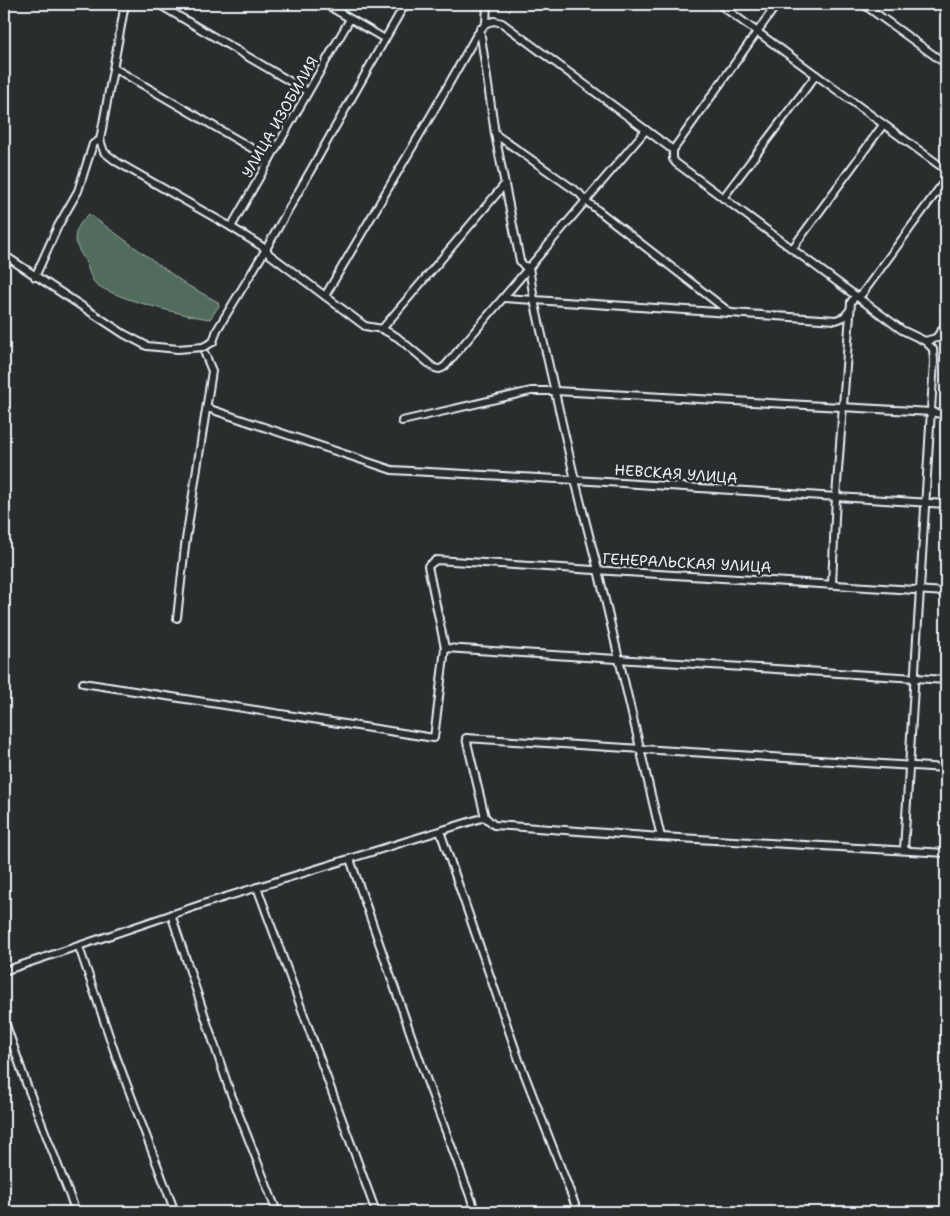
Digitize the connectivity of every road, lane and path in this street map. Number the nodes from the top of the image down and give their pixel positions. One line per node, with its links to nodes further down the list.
1 (125, 4): 15 (street)
2 (158, 4): 17 (street)
3 (325, 4): 9 (street)
4 (405, 4): 13 (street)
5 (487, 4): 10 (street)
6 (719, 4): 12 (street)
7 (777, 4): 12 (street)
8 (863, 4): 14 (street)
9 (350, 19): 13 (street); 17 (street, УЛИЦА ИЗОБИЛИЯ)
10 (486, 23): 11 (street); 19 (street)
11 (480, 29): 20 (street); 35 (street)
12 (757, 32): 16 (street); 22 (street)
13 (385, 39): 30 (street)
14 (946, 64)
15 (114, 68): 21 (street); 23 (street)
16 (816, 75): 18 (street); 27 (street)
17 (308, 92): 23 (street, УЛИЦА ИЗОБИЛИЯ)
18 (883, 124): 24 (street); 31 (street)
19 (646, 130): 22 (street); 28 (street)
20 (495, 134): 26 (street); 28 (street)
21 (100, 140): 29 (street); 34 (street)
22 (673, 150): 27 (street)
23 (270, 159): 29 (street, УЛИЦА ИЗОБИЛИЯ)
24 (946, 170)
25 (946, 180): 36 (street)
26 (505, 184): 33 (street); 42 (street)
27 (723, 198): 31 (street)
28 (586, 201): 33 (street); 40 (street)
29 (231, 227): 30 (street)
30 (266, 249): 34 (street); 35 (street)
31 (792, 249): 36 (street)
32 (4, 255): 34 (street)
33 (529, 267): 37 (street); 38 (street)
34 (35, 276)
35 (325, 296): 42 (street)
36 (855, 297): 39 (street); 45 (street)
37 (504, 298): 38 (street); 42 (street)
38 (534, 300): 40 (street); 47 (street)
39 (850, 310): 40 (street); 49 (street)
40 (729, 312)
41 (946, 324): 43 (street)
42 (382, 329)
43 (936, 338): 44 (street); 45 (street)
44 (946, 338)
45 (926, 341): 50 (street)
46 (205, 354): 48 (street)
47 (556, 390): 49 (street); 52 (street); 53 (street)
48 (207, 408): 53 (street, НЕВСКАЯ УЛИЦА); 61 (street)
49 (843, 408): 50 (street); 54 (street)
50 (931, 412): 51 (street); 55 (street)
51 (946, 415)
52 (402, 421)
53 (575, 480): 54 (street, НЕВСКАЯ УЛИЦА); 57 (street)
54 (836, 496): 55 (street, НЕВСКАЯ УЛИЦА); 58 (street)
55 (926, 502): 56 (street, НЕВСКАЯ УЛИЦА); 59 (street)
56 (946, 504)
57 (598, 570): 58 (street, ГЕНЕРАЛЬСКАЯ УЛИЦА); 62 (street, ГЕНЕРАЛЬСКАЯ УЛИЦА); 63 (street)
58 (832, 584): 59 (street, ГЕНЕРАЛЬСКАЯ УЛИЦА)
59 (920, 590): 60 (street, ГЕНЕРАЛЬСКАЯ УЛИЦА); 64 (street)
60 (946, 592)
61 (177, 618)
62 (445, 648): 63 (street); 66 (street)
63 (619, 660): 64 (street); 67 (street)
64 (915, 678): 65 (street); 68 (street)
65 (946, 680)
66 (83, 683)
67 (640, 748): 68 (street); 70 (street); 72 (street)
68 (910, 766): 69 (street); 73 (street)
69 (946, 768)
70 (485, 817): 71 (street); 72 (street)
71 (440, 831): 75 (street); 86 (street)
72 (661, 837): 73 (street)
73 (904, 850): 74 (street)
74 (946, 853)
75 (350, 859): 76 (street); 85 (street)
76 (258, 887): 77 (street); 84 (street)
77 (171, 914): 78 (street); 83 (street)
78 (79, 947): 79 (street); 82 (street)
79 (4, 971)
80 (4, 1019): 81 (street)
81 (76, 1212)
82 (175, 1212)
83 (277, 1212)
84 (376, 1212)
85 (476, 1212)
86 (578, 1212)

